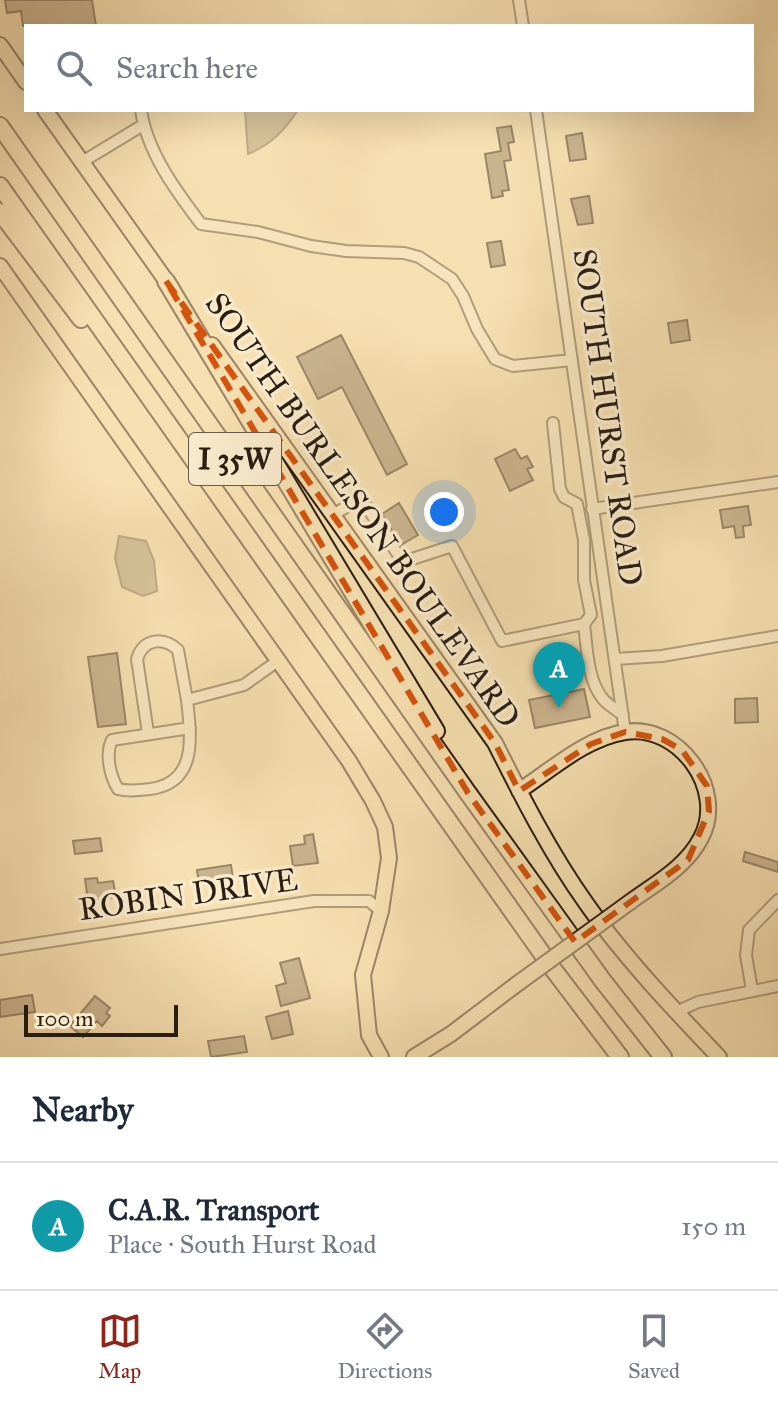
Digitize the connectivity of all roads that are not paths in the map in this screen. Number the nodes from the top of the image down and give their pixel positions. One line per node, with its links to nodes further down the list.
1 (519, 0): 2 (street)
2 (523, 24)
3 (0, 45): 4 (main road)
4 (24, 79)
5 (46, 112): 10 (main road, SOUTH BURLESON BOULEVARD)
6 (141, 112): 8 (street)
7 (536, 112): 16 (street, SOUTH HURST ROAD)
8 (143, 125): 10 (street); 16 (street)
9 (0, 126): 31 (highway, I 35W)
10 (82, 162): 14 (main road, SOUTH BURLESON BOULEVARD)
11 (0, 186): 15 (highway, I 35W)
12 (0, 212): 15 (highway)
13 (0, 266): 24 (main road)
14 (166, 281): 20 (main road, SOUTH BURLESON BOULEVARD); 31 (highway)
15 (122, 360): 40 (highway, I 35W)
16 (572, 360): 19 (street, SOUTH HURST ROAD)
17 (553, 423): 21 (street)
18 (778, 482): 19 (street)
19 (592, 509): 23 (street, SOUTH HURST ROAD)
20 (333, 515): 21 (street); 30 (main road, SOUTH BURLESON BOULEVARD)
21 (584, 624): 26 (street)
22 (778, 636): 23 (street)
23 (615, 659): 26 (street, SOUTH HURST ROAD)
24 (279, 660): 25 (street); 33 (main road)
25 (187, 700): 27 (street); 29 (street)
26 (623, 715): 28 (street, SOUTH HURST ROAD)
27 (190, 728): 29 (street); 29 (street)
28 (625, 732): 30 (main road); 39 (main road, bridge)
29 (148, 733)
30 (519, 791): 37 (main road, SOUTH BURLESON BOULEVARD)
31 (468, 793): 41 (highway, I 35W)
32 (778, 900): 36 (street)
33 (381, 911): 34 (street, ROBIN DRIVE); 38 (main road)
34 (0, 949)
35 (778, 986): 36 (street)
36 (752, 990): 37 (street)
37 (676, 1012): 42 (main road, SOUTH BURLESON BOULEVARD)
38 (381, 1057)
39 (414, 1057)
40 (620, 1057)
41 (663, 1057)
42 (719, 1057)

